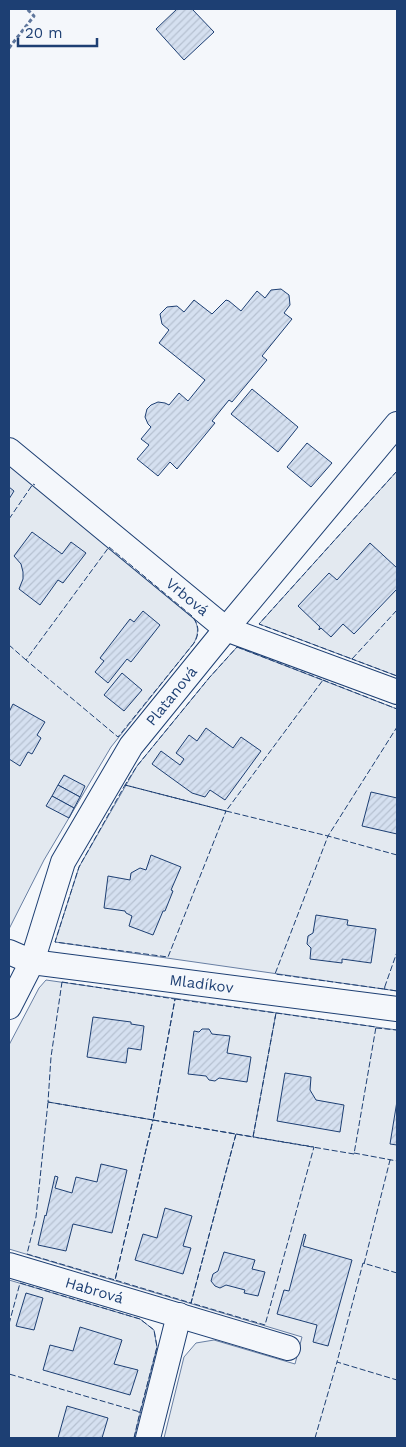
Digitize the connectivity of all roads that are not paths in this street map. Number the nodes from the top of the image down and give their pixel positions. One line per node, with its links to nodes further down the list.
1 (397, 424): 3 (street, Platanová)
2 (9, 450): 3 (street, Vrbová)
3 (226, 629): 4 (street, Vrbová); 6 (street, Platanová)
4 (397, 692)
5 (9, 952): 6 (street, Mladíkov)
6 (32, 962): 7 (street, Platanová); 8 (street, Mladíkov)
7 (9, 1007)
8 (397, 1009)
9 (9, 1265): 10 (street, Habrová)
10 (179, 1315): 11 (street, Habrová); 12 (street)
11 (288, 1348)
12 (148, 1438)

